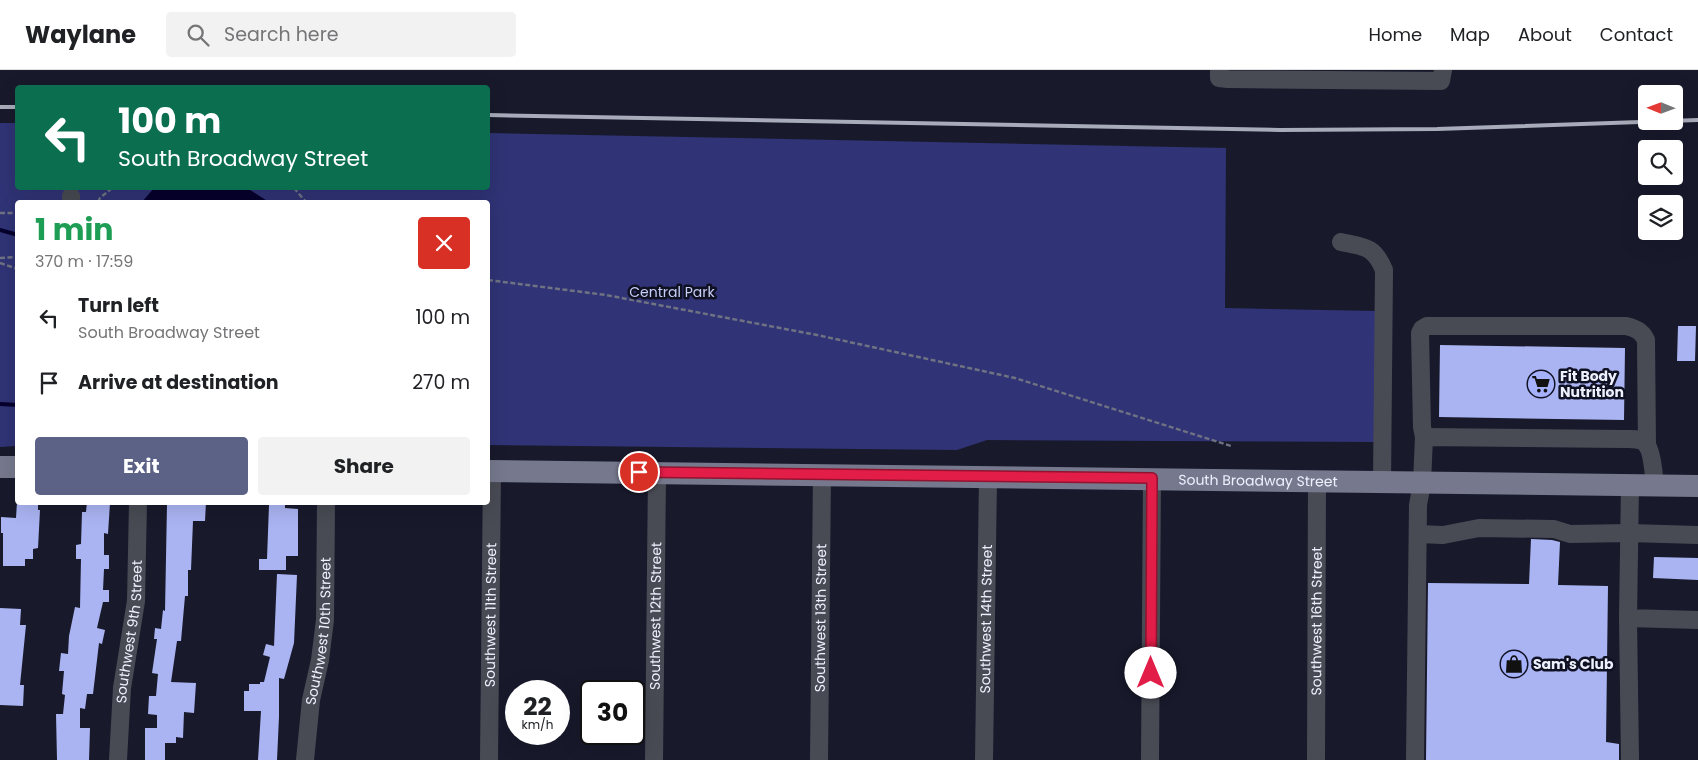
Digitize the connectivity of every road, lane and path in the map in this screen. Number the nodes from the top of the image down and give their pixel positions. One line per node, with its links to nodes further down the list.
1 (1219, 70): 2 (street)
2 (1443, 70)
3 (110, 190): 5 (path)
4 (296, 190): 6 (path)
5 (100, 200)
6 (304, 200)
7 (0, 213): 8 (path)
8 (15, 213)
9 (1341, 242): 26 (street)
10 (15, 257): 11 (path)
11 (0, 258)
12 (0, 263): 13 (path)
13 (15, 268)
14 (490, 280): 16 (path)
15 (1424, 437): 17 (street); 17 (street); 27 (street)
16 (1231, 446)
17 (1647, 446): 29 (street)
18 (0, 467): 19 (main road)
19 (15, 467)
20 (490, 471): 21 (main road, South Broadway Street)
21 (657, 473): 22 (main road, South Broadway Street); 42 (street, Southwest 12th Street)
22 (822, 475): 23 (main road, South Broadway Street); 43 (street, Southwest 13th Street)
23 (988, 477): 24 (main road, South Broadway Street); 44 (street, Southwest 14th Street)
24 (1152, 478): 25 (main road, South Broadway Street); 45 (street)
25 (1318, 481): 26 (main road, South Broadway Street); 46 (street, Southwest 16th Street)
26 (1382, 482): 27 (main road, South Broadway Street)
27 (1422, 483): 28 (main road, South Broadway Street); 35 (street)
28 (1630, 486): 29 (main road, South Broadway Street); 34 (street)
29 (1656, 486): 30 (main road, South Broadway Street)
30 (1698, 486)
31 (138, 505): 39 (street, Southwest 9th Street)
32 (326, 505): 40 (street, Southwest 10th Street)
33 (490, 505): 41 (street, Southwest 11th Street)
34 (1629, 533): 35 (street); 36 (street); 37 (street)
35 (1418, 534): 47 (street)
36 (1698, 535)
37 (1628, 618): 38 (street); 48 (street)
38 (1698, 620)
39 (118, 760)
40 (306, 760)
41 (489, 760)
42 (654, 760)
43 (819, 760)
44 (984, 760)
45 (1150, 760)
46 (1316, 760)
47 (1415, 760)
48 (1630, 760)

